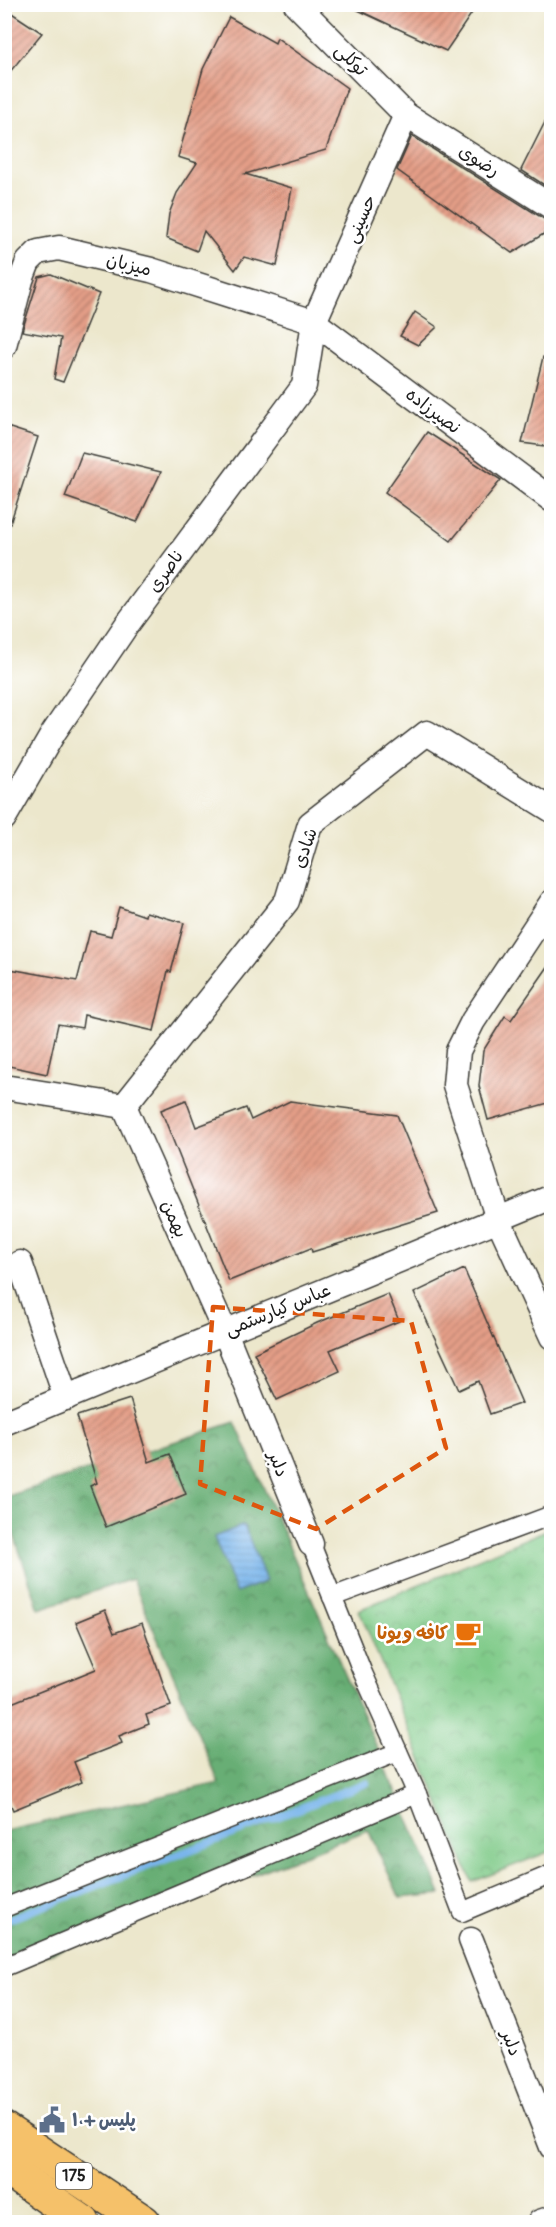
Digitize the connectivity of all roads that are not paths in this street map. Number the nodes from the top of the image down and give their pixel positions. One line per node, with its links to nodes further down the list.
1 (296, 4): 2 (street, توکلی)
2 (406, 115): 3 (street, رضوى); 4 (street, حسینی)
3 (552, 207)
4 (314, 322): 5 (street, میزبان); 6 (street, نصیرزاده); 8 (street, ناصری)
5 (4, 346)
6 (552, 500)
7 (552, 810): 11 (street, شادی)
8 (4, 818)
9 (552, 902): 13 (street)
10 (4, 1087): 11 (street)
11 (124, 1106): 15 (street, بهمن)
12 (552, 1197): 13 (street, عباس کیارستمی)
13 (498, 1219): 15 (street, عباس کیارستمی); 16 (street)
14 (20, 1263): 17 (street)
15 (225, 1332): 17 (street, عباس کیارستمی); 20 (street, دلبر)
16 (552, 1337)
17 (66, 1398): 18 (street, عباس کیارستمی)
18 (4, 1423)
19 (552, 1515): 21 (street)
20 (310, 1544): 21 (street, دلبر)
21 (332, 1597): 22 (street, دلبر)
22 (398, 1752): 23 (street, دلبر); 25 (street)
23 (417, 1794): 26 (street, دلبر); 28 (street)
24 (552, 1874): 26 (street)
25 (4, 1908)
26 (462, 1912): 27 (street, دلبر)
27 (471, 1940): 30 (street, دلبر)
28 (4, 1967)
29 (4, 2129): 34 (main road, 175)
30 (552, 2146)
31 (4, 2167): 33 (main road, 175)
32 (552, 2218): 35 (street)
33 (82, 2223)
34 (144, 2223)
35 (540, 2223)

